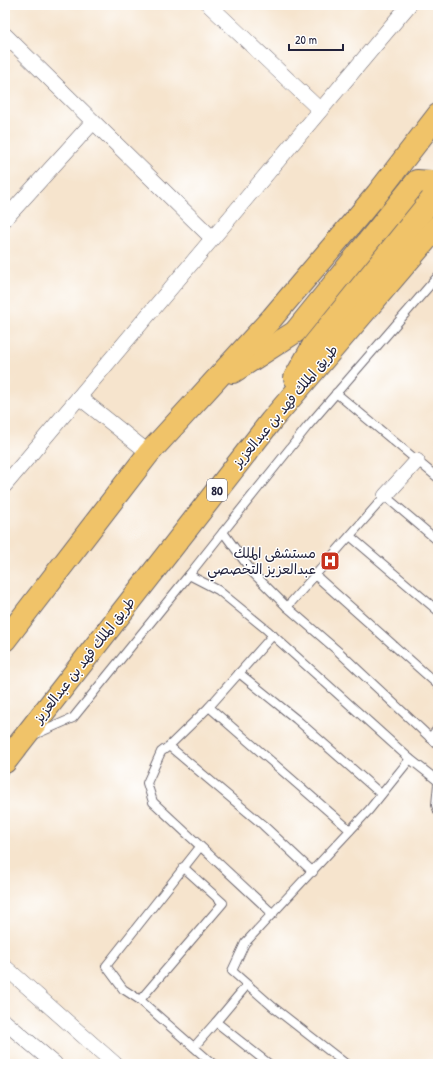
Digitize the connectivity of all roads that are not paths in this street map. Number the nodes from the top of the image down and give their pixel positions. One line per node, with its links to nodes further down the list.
1 (209, 5): 4 (street)
2 (409, 5): 4 (street)
3 (5, 35): 6 (street)
4 (320, 110): 9 (street)
5 (438, 115): 11 (highway)
6 (93, 122): 7 (street); 9 (street)
7 (5, 219)
8 (438, 226): 14 (highway, طريق الملك فهد بن عبدالعزيز / 80)
9 (212, 238): 13 (street)
10 (438, 276): 12 (lane)
11 (207, 389): 14 (highway); 15 (highway)
12 (336, 394): 16 (lane); 20 (lane)
13 (79, 397): 15 (street); 18 (street)
14 (271, 421): 34 (highway, طريق الملك فهد بن عبدالعزيز / 80)
15 (149, 453): 28 (highway)
16 (417, 461): 17 (lane); 19 (street)
17 (438, 478)
18 (5, 485)
19 (385, 496): 21 (lane); 22 (lane)
20 (223, 532): 23 (lane); 25 (lane)
21 (350, 536): 24 (lane); 26 (lane)
22 (438, 541)
23 (189, 575): 27 (lane); 34 (lane)
24 (315, 575): 25 (lane); 30 (lane)
25 (287, 607): 33 (lane)
26 (438, 611)
27 (273, 635): 29 (lane); 37 (lane)
28 (5, 640)
29 (239, 673): 31 (lane); 41 (lane)
30 (438, 685)
31 (209, 707): 36 (lane); 43 (lane)
32 (438, 728): 33 (lane)
33 (430, 738): 35 (lane)
34 (20, 741): 38 (highway, طريق الملك فهد بن عبدالعزيز / 80)
35 (438, 745)
36 (169, 746): 44 (lane); 46 (lane)
37 (410, 759): 39 (lane); 41 (lane)
38 (5, 762)
39 (438, 781)
40 (438, 784): 42 (lane)
41 (381, 794): 43 (lane)
42 (438, 811)
43 (350, 830): 46 (lane)
44 (200, 847): 45 (lane); 47 (lane)
45 (183, 867): 50 (lane); 50 (lane)
46 (313, 872): 47 (lane)
47 (273, 914): 49 (lane)
48 (5, 967): 55 (street)
49 (247, 985): 52 (lane); 58 (lane)
50 (140, 1000): 53 (lane)
51 (5, 1022): 54 (street)
52 (216, 1022): 53 (lane); 57 (lane)
53 (194, 1047): 56 (lane)
54 (55, 1064)
55 (115, 1064)
56 (213, 1064)
57 (269, 1064)
58 (346, 1064)

